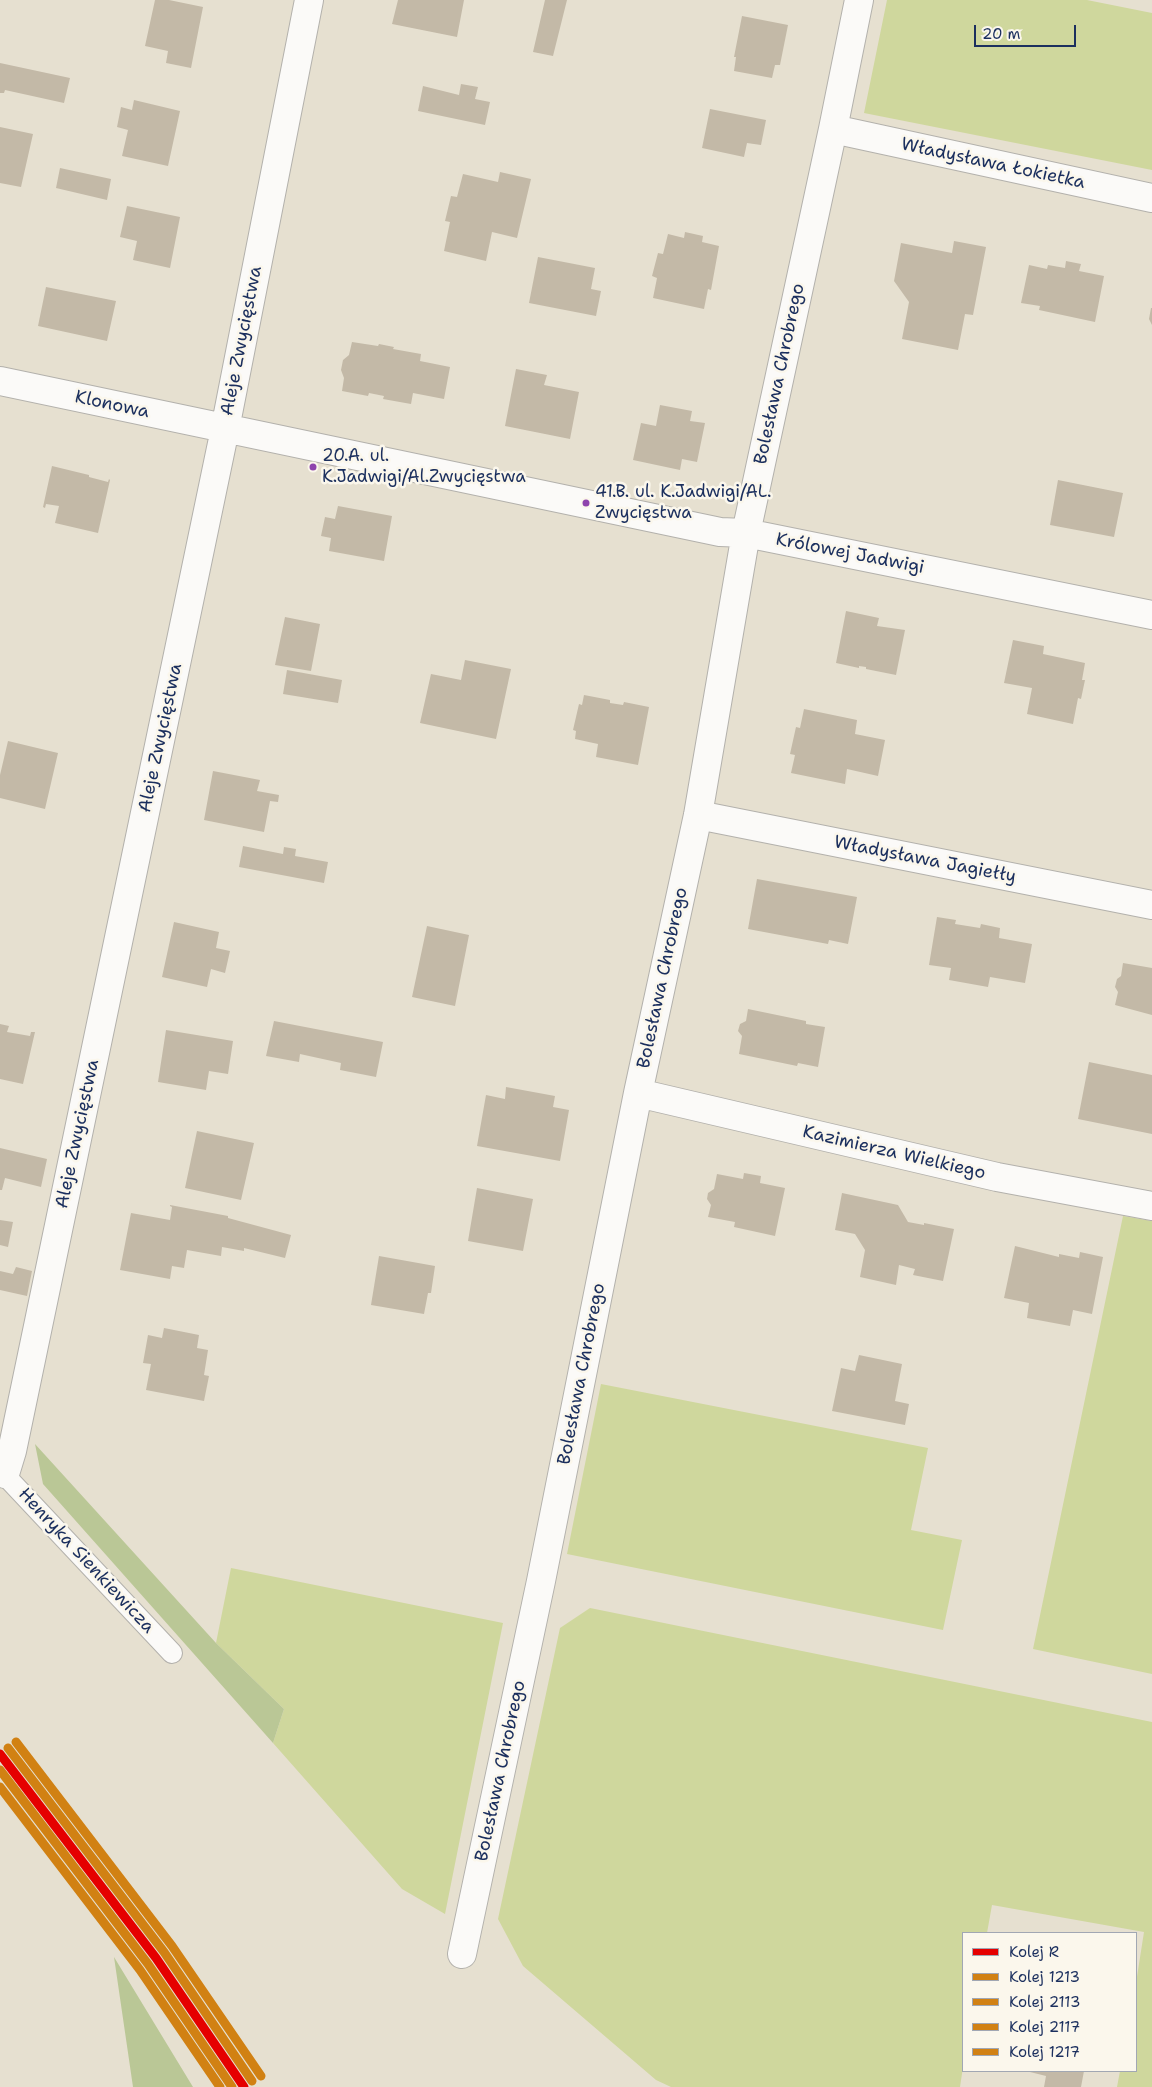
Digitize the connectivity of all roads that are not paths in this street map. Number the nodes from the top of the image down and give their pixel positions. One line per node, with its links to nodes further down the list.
1 (309, 0): 6 (street, Aleje Zwycięstwa)
2 (859, 0): 3 (street, Bolesława Chrobrego)
3 (833, 129): 4 (street, Władysława Łokietka); 7 (street, Bolesława Chrobrego)
4 (1152, 198)
5 (0, 381): 6 (street, Klonowa)
6 (225, 429): 7 (street, Królowej Jadwigi); 13 (street, Aleje Zwycięstwa)
7 (746, 533): 8 (street, Królowej Jadwigi); 9 (street, Bolesława Chrobrego)
8 (1152, 615)
9 (698, 815): 10 (street, Władysława Jagiełły); 11 (street, Bolesława Chrobrego)
10 (1152, 905)
11 (638, 1093): 12 (street, Kazimierza Wielkiego); 15 (street, Bolesława Chrobrego)
12 (1152, 1206)
13 (2, 1472): 14 (lane, Henryka Sienkiewicza)
14 (172, 1653)
15 (462, 1954)

